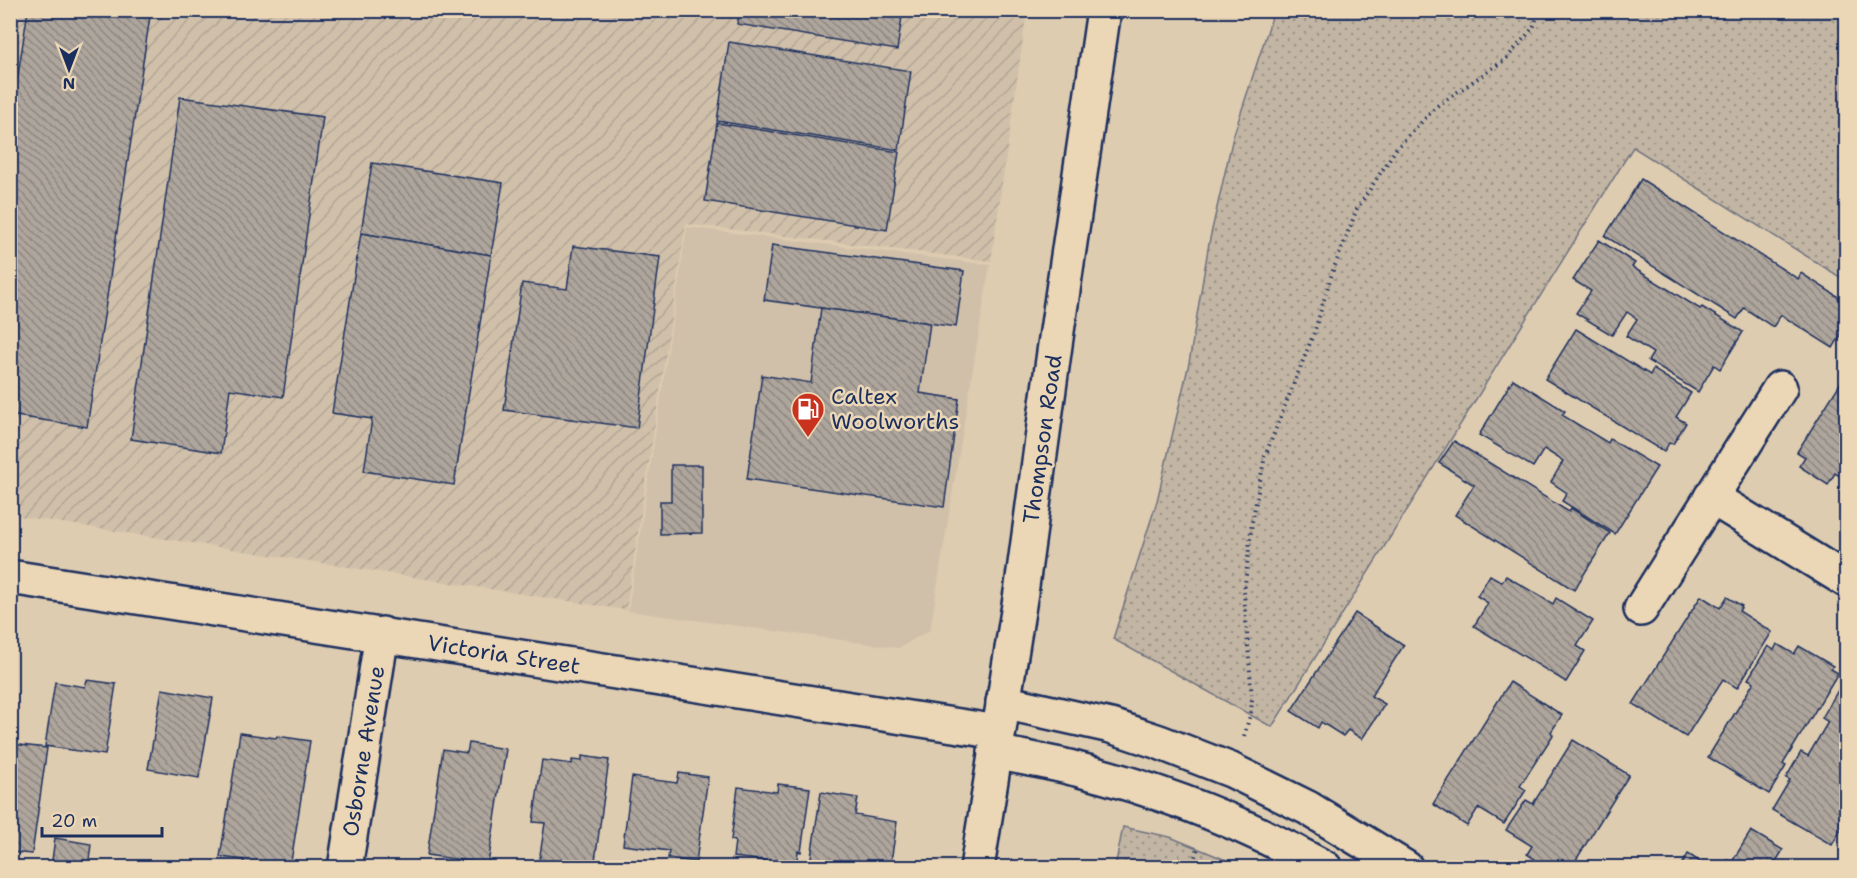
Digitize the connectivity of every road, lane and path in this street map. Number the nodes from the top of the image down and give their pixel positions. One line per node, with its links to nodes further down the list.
1 (1104, 10): 9 (street, Thompson Road)
2 (1540, 10): 10 (path)
3 (1780, 388): 4 (street)
4 (1711, 498): 6 (street); 7 (street)
5 (10, 577): 8 (street, Victoria Street)
6 (1846, 580)
7 (1641, 609)
8 (382, 634): 9 (street, Victoria Street); 11 (street, Osborne Avenue)
9 (999, 729): 10 (street); 12 (street, Thompson Road); 13 (street)
10 (1231, 770): 14 (street)
11 (345, 867)
12 (977, 867)
13 (1325, 867)
14 (1406, 867)

